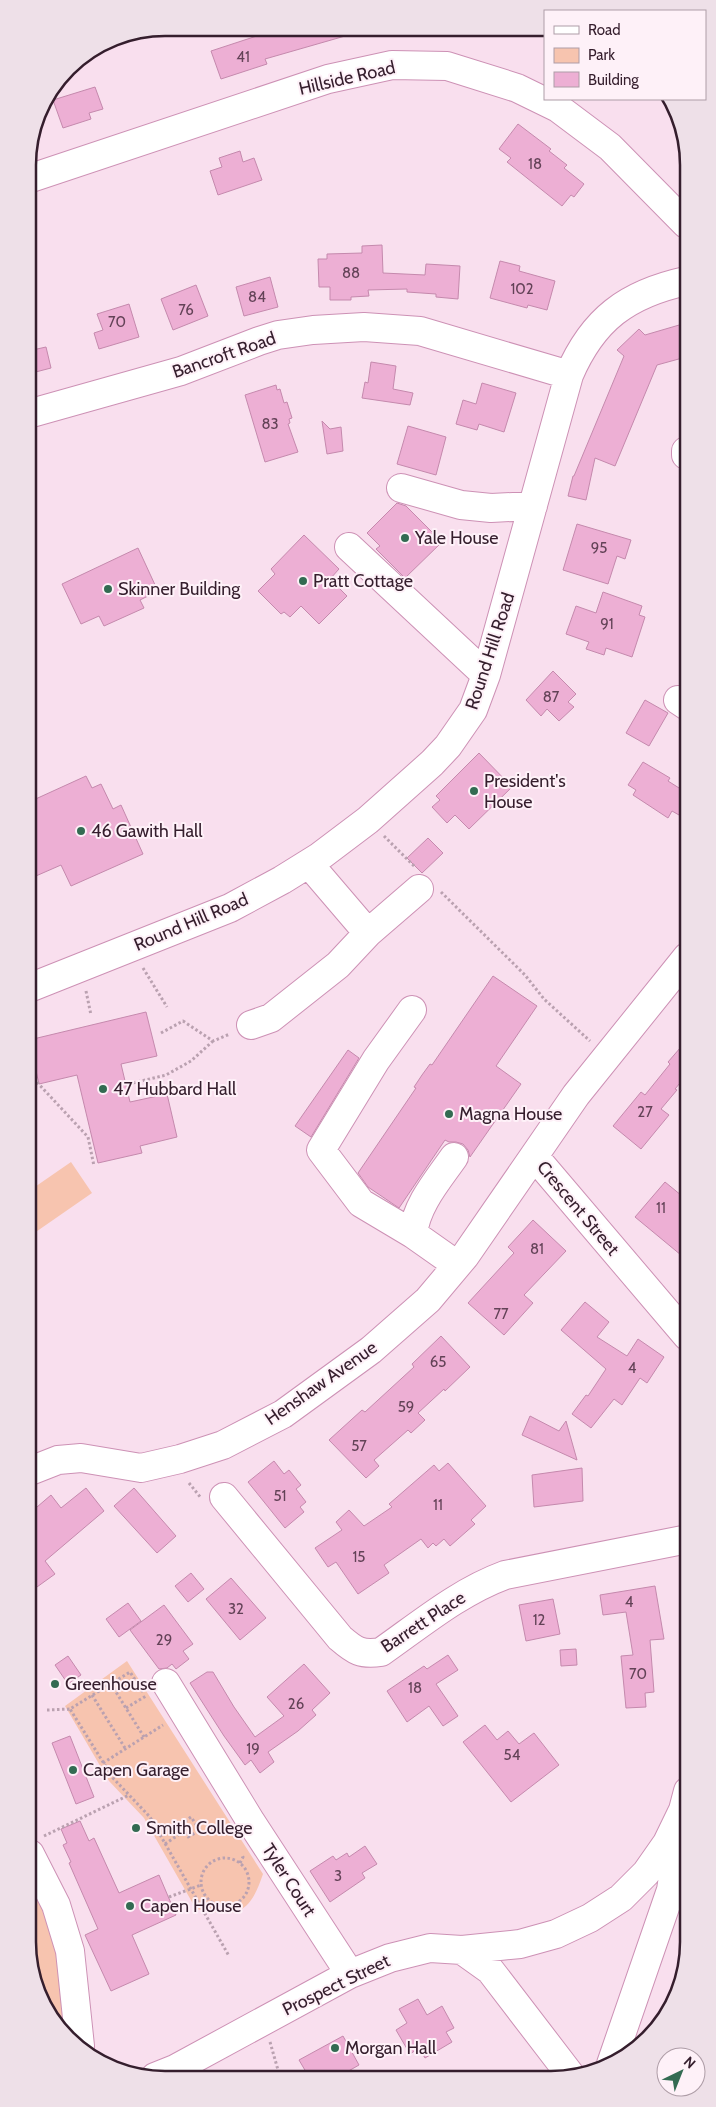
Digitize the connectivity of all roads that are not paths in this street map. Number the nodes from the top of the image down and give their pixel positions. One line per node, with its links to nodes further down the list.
1 (37, 176): 2 (street, Hillside Road)
2 (680, 218)
3 (680, 283): 4 (street, Round Hill Road)
4 (569, 375): 5 (street, Bancroft Road); 7 (street, Round Hill Road)
5 (37, 411)
6 (401, 488): 7 (street)
7 (533, 506): 9 (street, Round Hill Road)
8 (349, 546): 9 (street)
9 (486, 675): 10 (street, Round Hill Road)
10 (309, 864): 12 (street); 14 (street, Round Hill Road)
11 (425, 883): 12 (street)
12 (368, 933): 16 (street)
13 (680, 966): 17 (street, Crescent Street)
14 (37, 985)
15 (412, 1010): 19 (street)
16 (251, 1024)
17 (534, 1156): 20 (street, Henshaw Avenue); 21 (street, Crescent Street)
18 (454, 1157): 19 (street)
19 (413, 1234): 20 (street)
20 (457, 1265): 22 (street, Henshaw Avenue)
21 (679, 1327)
22 (36, 1468)
23 (224, 1497): 24 (street, Barrett Place)
24 (679, 1542)
25 (154, 1694): 30 (street, Tyler Court)
26 (679, 1816): 29 (street, Prospect Street)
27 (679, 1845): 32 (street, Prospect Street)
28 (36, 1851): 31 (street)
29 (462, 1950): 30 (street, Prospect Street); 33 (street)
30 (350, 1974): 34 (street, Prospect Street)
31 (79, 2037)
32 (614, 2054)
33 (566, 2069)
34 (170, 2071)

